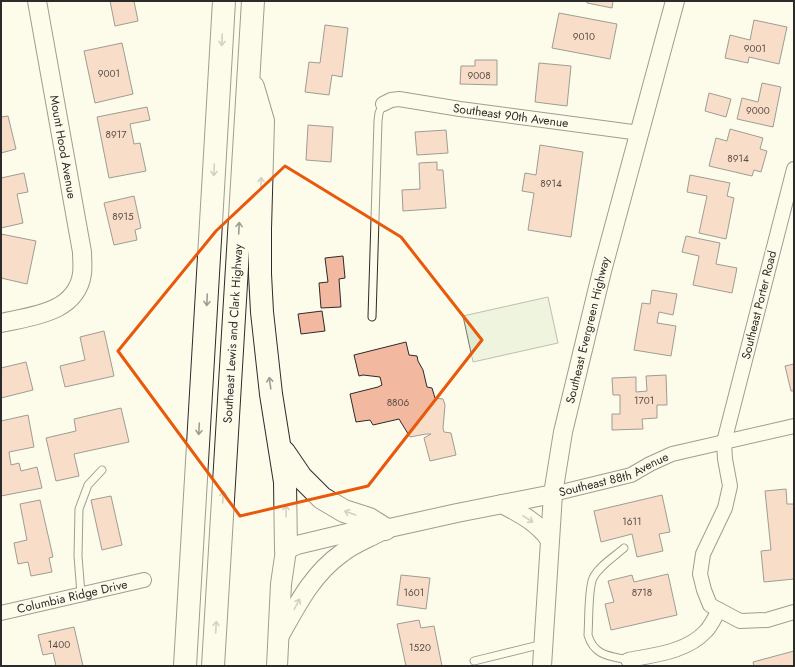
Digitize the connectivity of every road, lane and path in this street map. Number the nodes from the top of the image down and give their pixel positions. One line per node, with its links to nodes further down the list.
1 (37, 1): 10 (street, Mount Hood Avenue)
2 (224, 1): 26 (highway, one-way to 26)
3 (253, 1): 5 (highway, Southeast Lewis and Clark Highway)
4 (675, 1): 7 (street, Southeast Evergreen Highway)
5 (248, 71): 13 (highway, one-way to 5); 33 (highway, Southeast Lewis and Clark Highway, one-way to 5)
6 (383, 104): 7 (street, Southeast 90th Avenue); 9 (lane)
7 (640, 133): 15 (street, Southeast Evergreen Highway)
8 (794, 169): 12 (street, Southeast Porter Road)
9 (372, 317)
10 (1, 323)
11 (794, 426): 12 (street, Southeast 88th Avenue)
12 (724, 442): 15 (street, Southeast 88th Avenue); 23 (street, Southeast Porter Road)
13 (281, 448): 17 (highway, one-way to 13); 20 (highway, one-way to 13)
14 (102, 470): 22 (lane)
15 (553, 494): 16 (street, Southeast 88th Avenue); 18 (street, Southeast Evergreen Highway)
16 (502, 504): 17 (street, Southeast 88th Avenue); 18 (street, one-way to 18)
17 (386, 529): 20 (street); 27 (street, one-way to 17)
18 (550, 540): 28 (street, Southeast Evergreen Highway)
19 (624, 548): 29 (lane)
20 (286, 550): 27 (main road)
21 (144, 580): 22 (street, Columbia Ridge Drive)
22 (82, 594): 25 (street, Columbia Ridge Drive)
23 (719, 610): 24 (street); 29 (street)
24 (794, 612)
25 (1, 613)
26 (187, 625): 31 (highway); 32 (highway)
27 (278, 639): 34 (main road)
28 (543, 644): 30 (lane); 35 (street, Southeast Evergreen Highway)
29 (628, 660)
30 (474, 661)
31 (174, 666)
32 (185, 666)
33 (214, 666)
34 (277, 666)
35 (542, 666)

